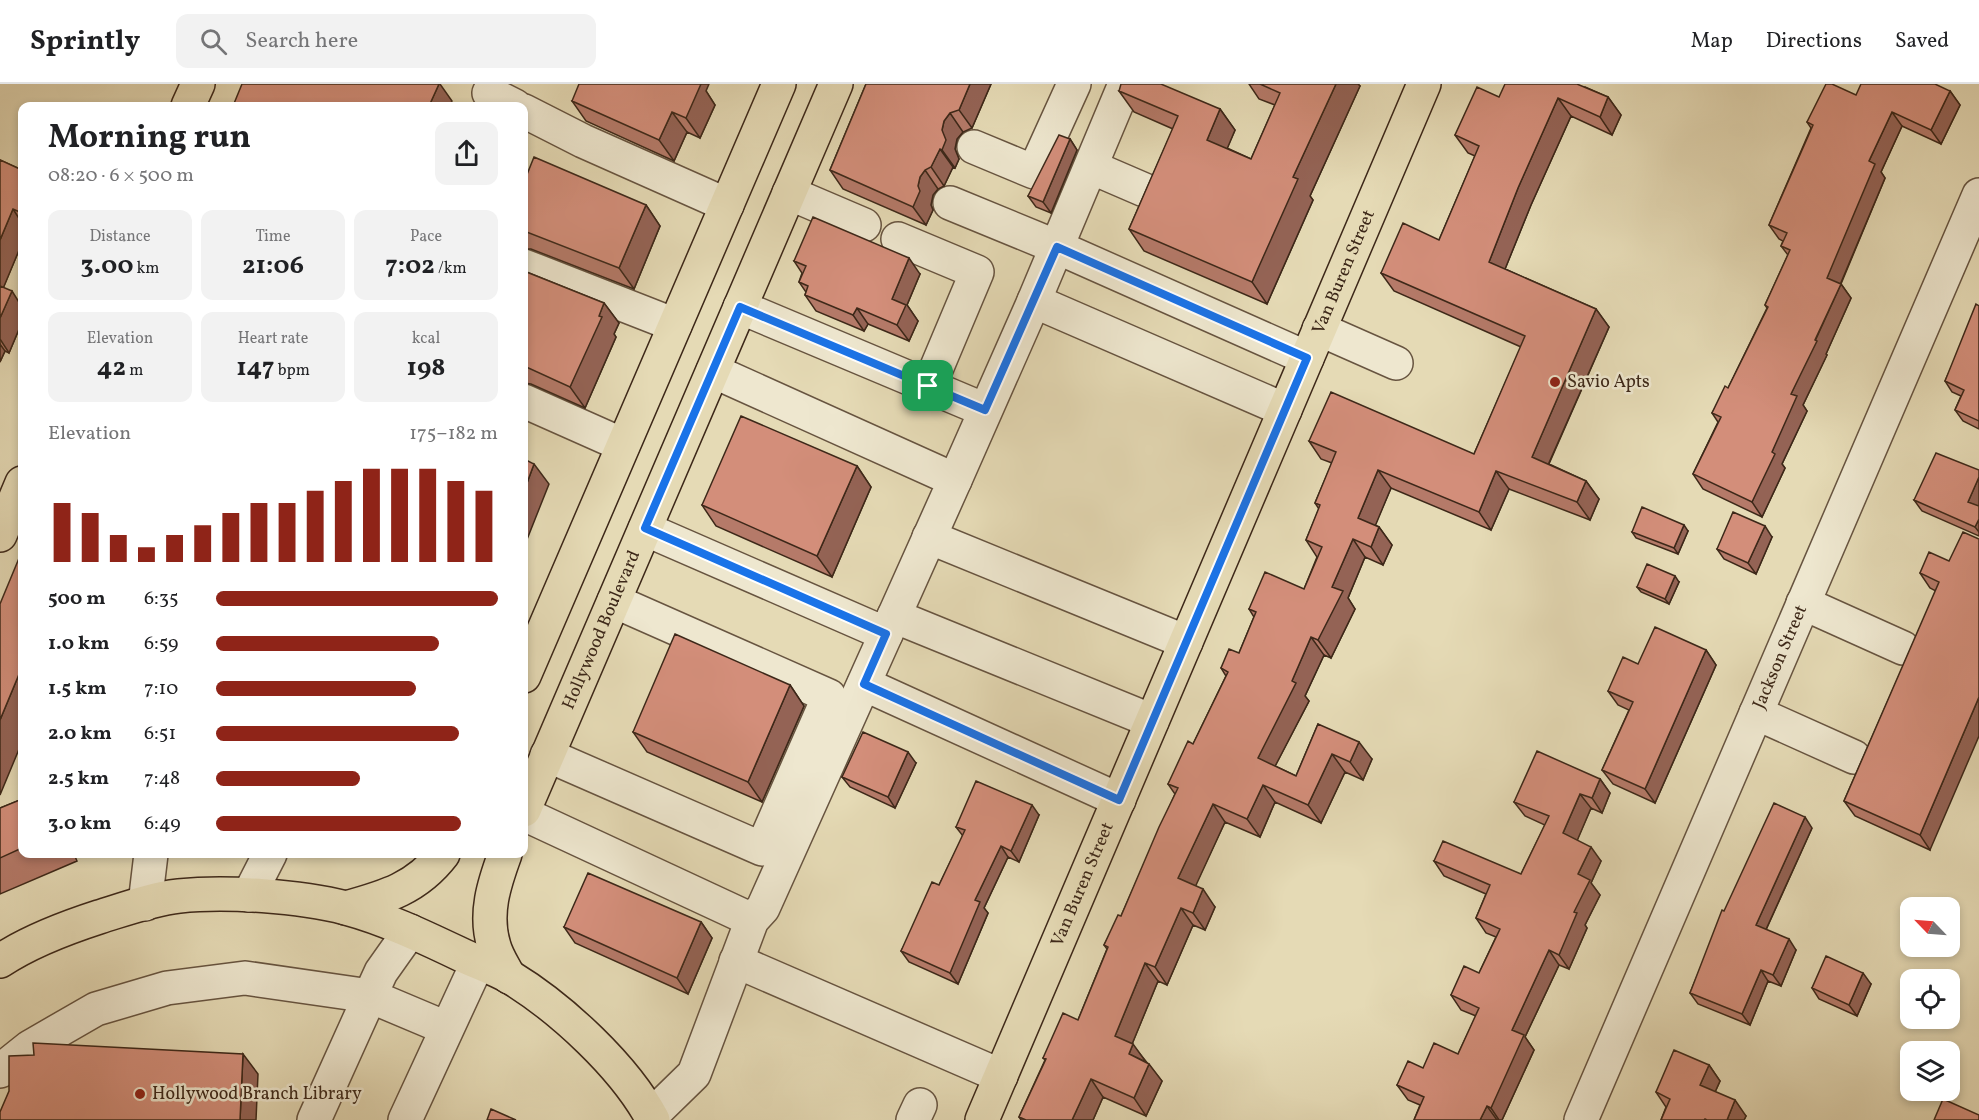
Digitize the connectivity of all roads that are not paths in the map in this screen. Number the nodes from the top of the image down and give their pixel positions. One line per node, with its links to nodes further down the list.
1 (198, 84): 7 (main road)
2 (779, 84): 15 (main road)
3 (836, 84): 12 (main road, Hollywood Boulevard)
4 (1074, 84): 9 (street)
5 (1125, 84): 10 (street)
6 (1422, 85): 23 (main road, Van Buren Street)
7 (190, 102)
8 (528, 113): 15 (street)
9 (974, 147)
10 (1091, 167): 11 (street); 18 (street)
11 (1149, 192)
12 (789, 193): 16 (street); 21 (main road, Hollywood Boulevard)
13 (1979, 195): 39 (street, Jackson Street)
14 (950, 203): 18 (street)
15 (727, 205): 22 (main road)
16 (864, 225)
17 (898, 239): 26 (street)
18 (1057, 247): 20 (street); 23 (street)
19 (528, 268): 22 (street)
20 (1034, 301): 28 (street); 29 (street)
21 (740, 307): 25 (main road, Hollywood Boulevard); 26 (street)
22 (675, 325): 32 (main road)
23 (1313, 343): 24 (street); 29 (main road, Van Buren Street)
24 (1396, 363)
25 (713, 371): 33 (street); 35 (main road, Hollywood Boulevard)
26 (928, 386): 28 (street)
27 (528, 403): 30 (street)
28 (985, 410): 33 (street)
29 (1285, 410): 41 (main road, Van Buren Street)
30 (569, 421): 31 (street); 32 (street)
31 (528, 426)
32 (623, 445): 43 (main road)
33 (955, 480): 37 (street)
34 (18, 492): 36 (main road)
35 (645, 528): 38 (main road, Hollywood Boulevard); 40 (street)
36 (0, 535)
37 (929, 537): 40 (street); 41 (street)
38 (614, 601): 47 (main road, Hollywood Boulevard); 47 (street)
39 (1803, 603): 42 (street); 45 (street, Jackson Street)
40 (890, 625): 44 (street); 46 (street)
41 (1186, 642): 46 (main road, Van Buren Street)
42 (1903, 648)
43 (528, 667)
44 (864, 684): 49 (street); 59 (street)
45 (1756, 712): 48 (street); 73 (street, Jackson Street)
46 (1152, 722): 49 (main road, Van Buren Street)
47 (547, 755): 50 (main road, Hollywood Boulevard)
48 (1854, 758)
49 (1119, 800): 68 (main road, Van Buren Street)
50 (528, 802)
51 (528, 814): 59 (street)
52 (151, 858): 57 (street)
53 (268, 858): 56 (street)
54 (441, 858): 58 (main road)
55 (503, 858): 64 (main road)
56 (249, 895): 57 (main road); 58 (main road)
57 (145, 904): 61 (main road)
58 (346, 908): 60 (main road)
59 (752, 921): 62 (street)
60 (410, 931): 63 (main road); 65 (street)
61 (0, 961)
62 (736, 961): 68 (street); 69 (street)
63 (478, 962): 64 (main road); 66 (street)
64 (509, 976): 69 (main road)
65 (370, 996): 66 (street); 67 (street); 70 (street)
66 (446, 1028): 71 (street)
67 (0, 1071)
68 (1001, 1076): 72 (main road, Van Buren Street)
69 (652, 1118)
70 (314, 1120)
71 (405, 1120)
72 (982, 1120)
73 (1581, 1120)

